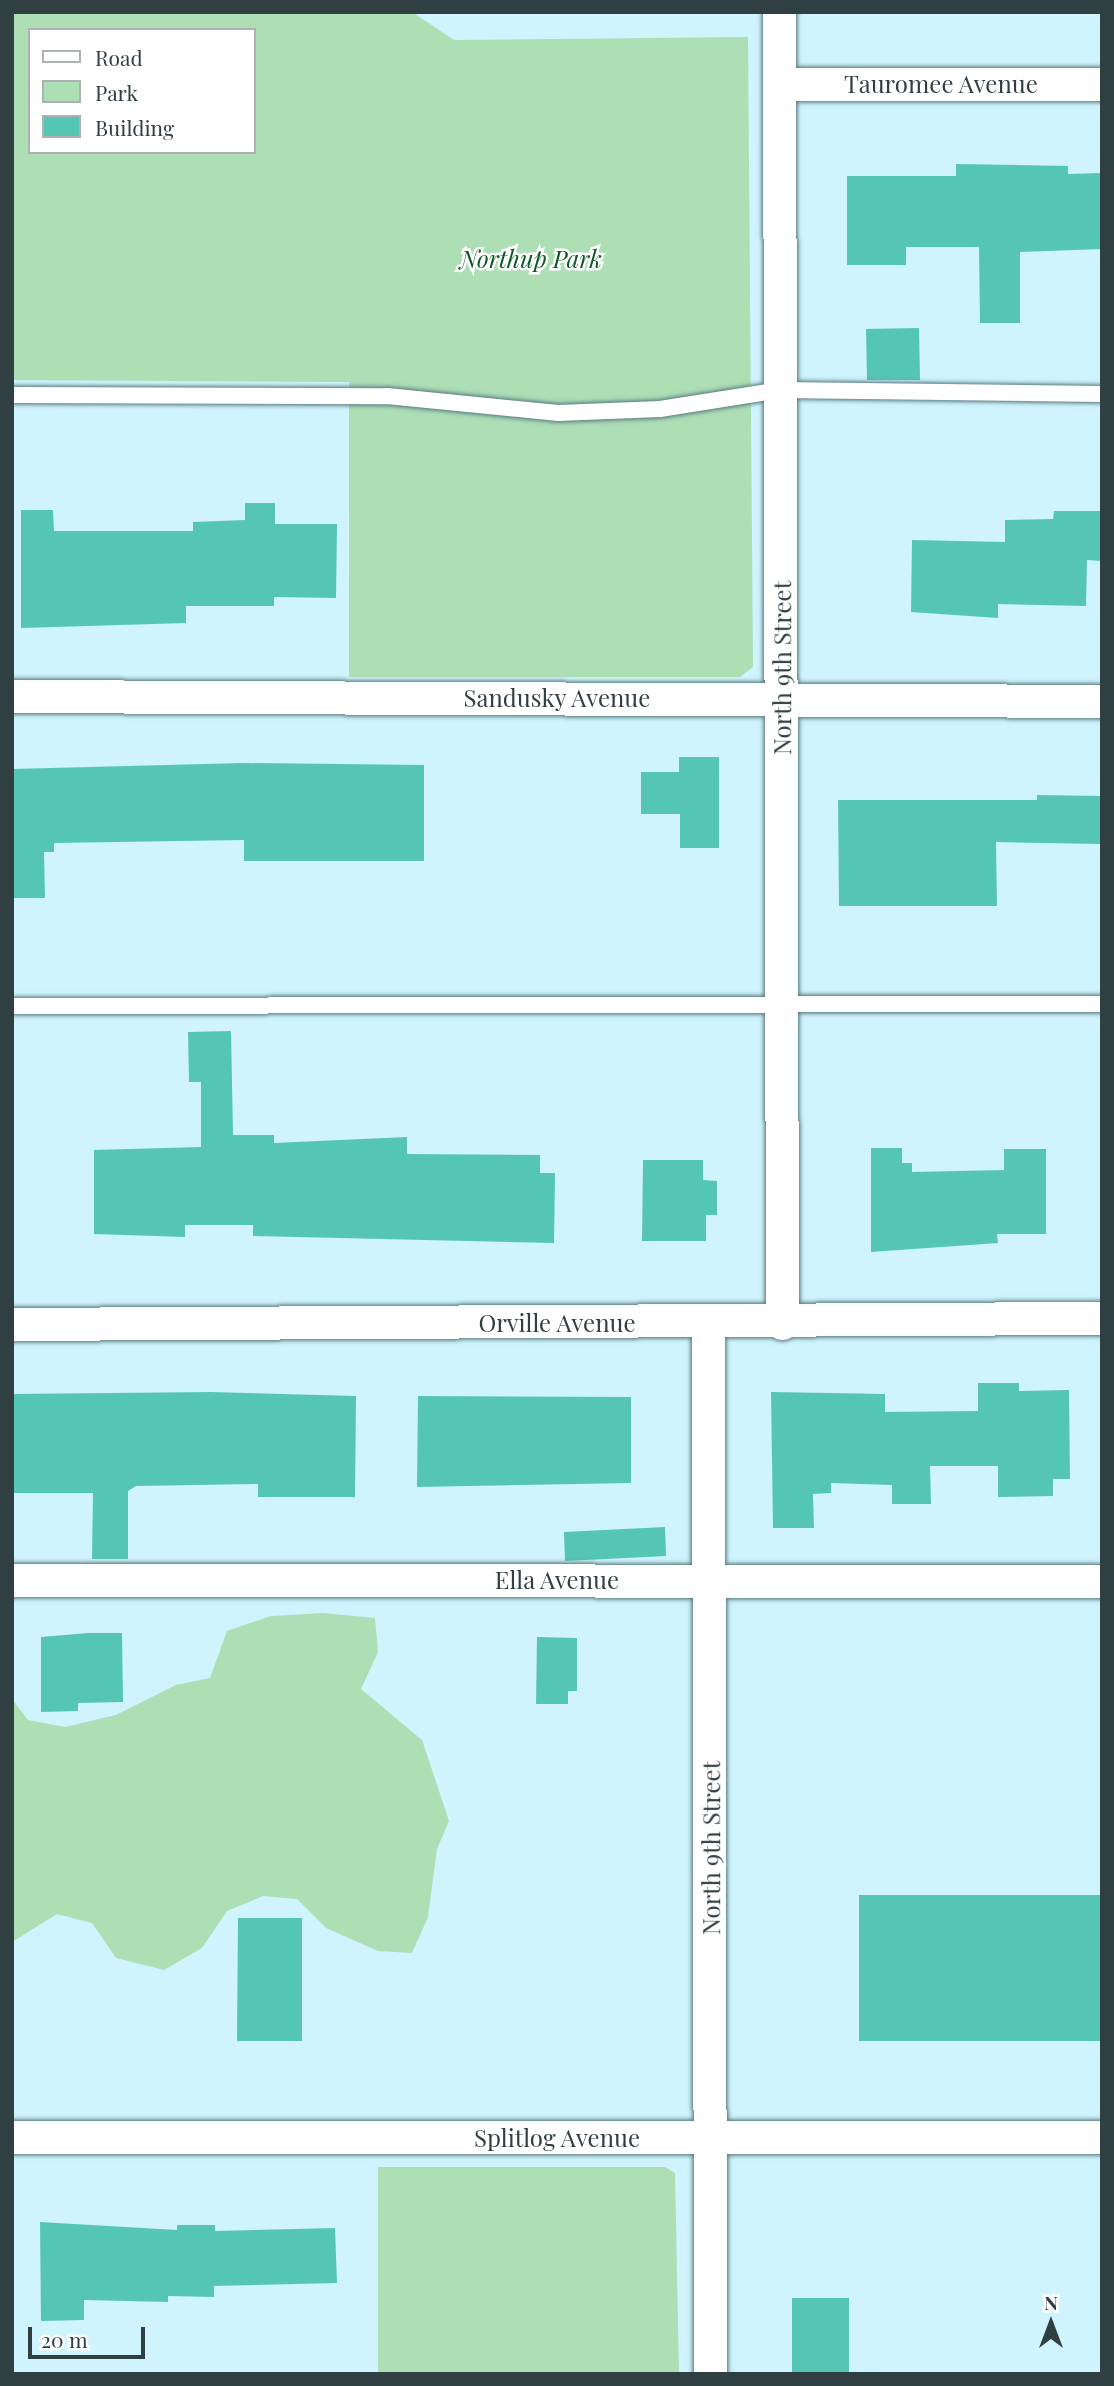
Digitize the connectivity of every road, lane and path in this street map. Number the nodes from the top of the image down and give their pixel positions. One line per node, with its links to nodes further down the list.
1 (779, 12): 2 (street, North 9th Street)
2 (779, 84): 3 (street, Tauromee Avenue); 4 (street, North 9th Street)
3 (1102, 84)
4 (780, 390): 5 (lane); 6 (lane); 8 (street, North 9th Street)
5 (1102, 394)
6 (12, 395)
7 (12, 696): 8 (street, Sandusky Avenue)
8 (782, 699): 9 (street, Sandusky Avenue); 11 (street, North 9th Street)
9 (1102, 701)
10 (1102, 1004): 11 (lane)
11 (785, 1005): 12 (lane); 15 (street, North 9th Street)
12 (12, 1006)
13 (1102, 1318): 15 (street, Orville Avenue)
14 (708, 1322): 15 (street, Orville Avenue); 16 (street, Orville Avenue); 18 (street, North 9th Street)
15 (782, 1323)
16 (12, 1324)
17 (12, 1580): 18 (street, Ella Avenue)
18 (708, 1580): 19 (street, Ella Avenue); 22 (street, North 9th Street)
19 (1102, 1581)
20 (12, 2137): 22 (street, Splitlog Avenue)
21 (1102, 2137): 22 (street, Splitlog Avenue)
22 (709, 2138): 23 (street, North 9th Street)
23 (709, 2374)

